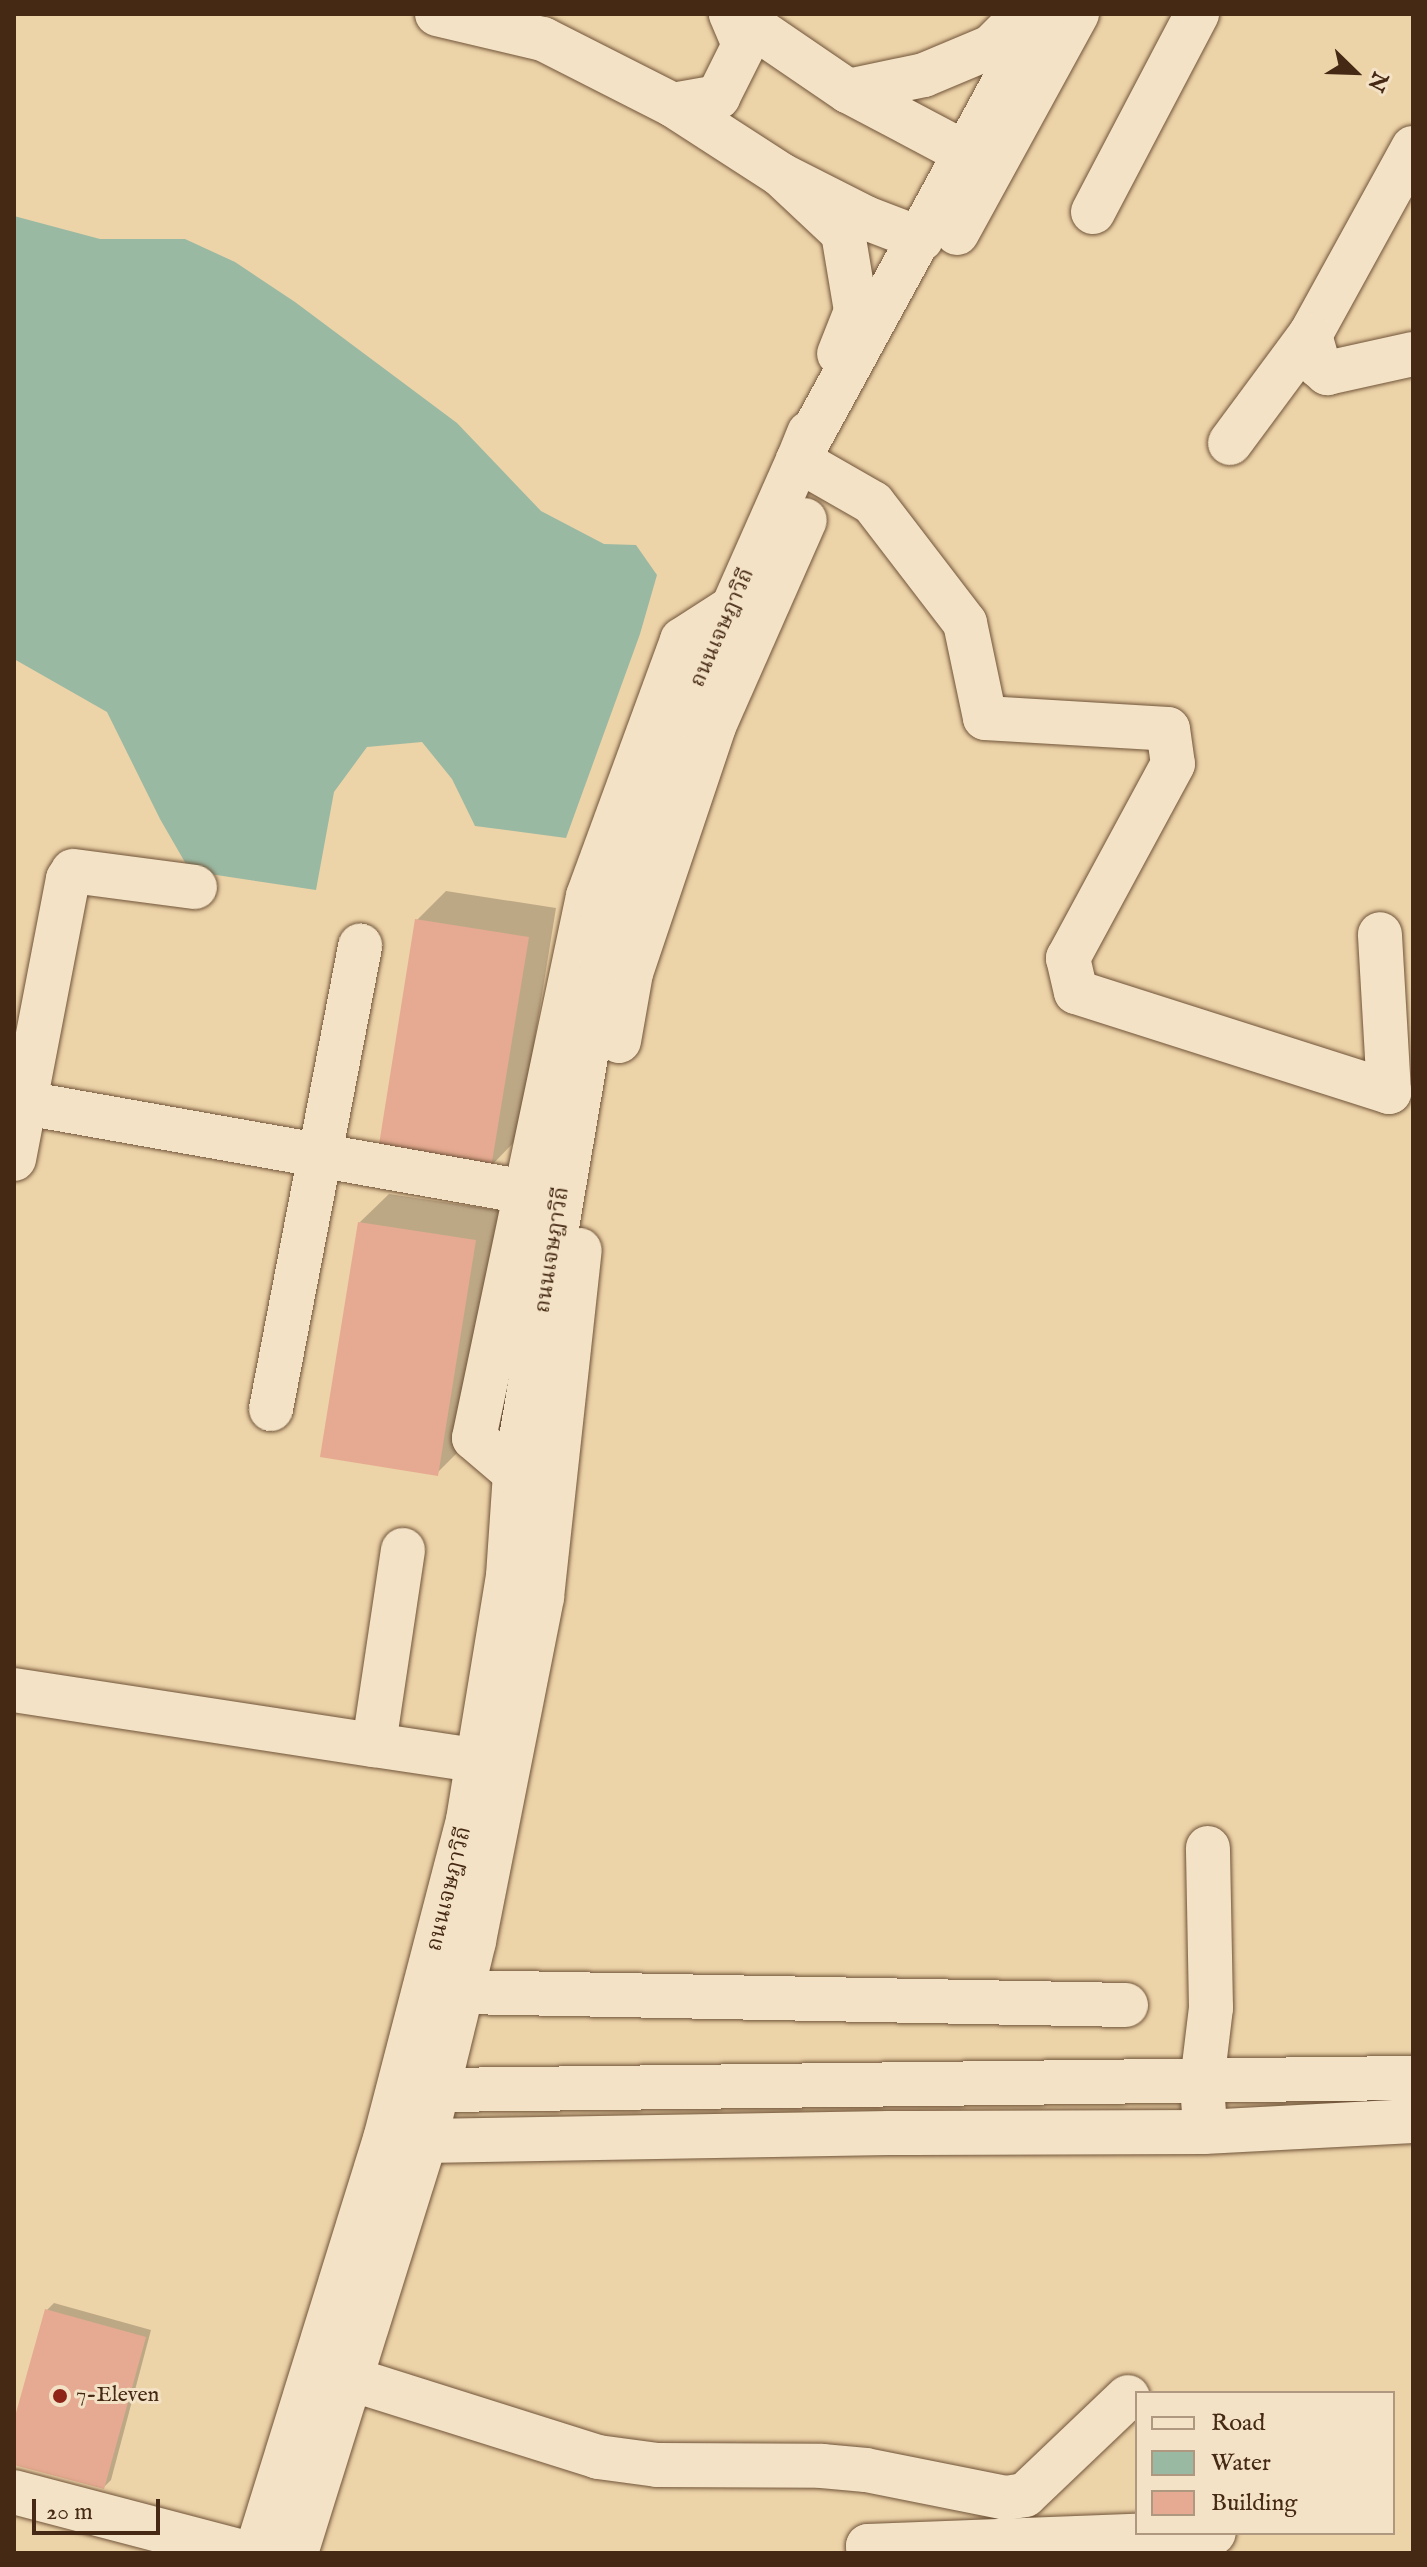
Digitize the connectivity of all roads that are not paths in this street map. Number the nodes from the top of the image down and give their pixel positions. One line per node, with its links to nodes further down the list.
1 (437, 14): 8 (street)
2 (733, 14): 7 (street); 8 (street)
3 (1024, 14): 7 (street)
4 (1041, 14): 10 (street, ถนนเจษฎาวิถี)
5 (1077, 14): 17 (street, ถนนเจษฎาวิถี)
6 (1197, 14): 12 (street)
7 (848, 91): 10 (street)
8 (673, 105): 11 (street)
9 (1413, 148): 14 (street)
10 (965, 153): 13 (street, ถนนเจษฎาวิถี)
11 (781, 175): 13 (street); 17 (street)
12 (1093, 212)
13 (921, 239): 17 (street, ถนนเจษฎาวิถี)
14 (1310, 335): 15 (street); 16 (street)
15 (1413, 354)
16 (1230, 443)
17 (812, 467): 19 (street); 24 (street, ถนนเจษฎาวิถี)
18 (195, 887): 21 (street)
19 (1380, 934)
20 (360, 945): 22 (street)
21 (25, 1103): 22 (street); 23 (street)
22 (320, 1156): 24 (street); 25 (street)
23 (14, 1159)
24 (558, 1198): 29 (street, ถนนเจษฎาวิถี)
25 (271, 1409)
26 (403, 1550): 28 (street)
27 (14, 1690): 28 (street)
28 (374, 1745): 29 (street)
29 (494, 1764): 31 (street, ถนนเจษฎาวิถี); 47 (street, ถนนเจษฎาวิถี)
30 (1208, 1848): 35 (street)
31 (462, 1992): 32 (street); 36 (street, ถนนเจษฎาวิถี)
32 (1126, 2005)
33 (1413, 2078): 35 (street)
34 (937, 2082): 35 (street); 36 (street); 39 (street)
35 (1202, 2082): 38 (street)
36 (439, 2090): 40 (street, ถนนเจษฎาวิถี)
37 (1413, 2121): 38 (street)
38 (1204, 2132): 39 (street)
39 (938, 2134): 40 (street)
40 (425, 2141): 41 (street, ถนนเจษฎาวิถี)
41 (351, 2379): 42 (street); 48 (street, ถนนเจษฎาวิถี)
42 (1128, 2397)
43 (14, 2492): 46 (street)
44 (1176, 2535): 45 (street)
45 (929, 2548): 49 (street)
46 (246, 2553)
47 (256, 2553)
48 (296, 2553)
49 (869, 2553)

